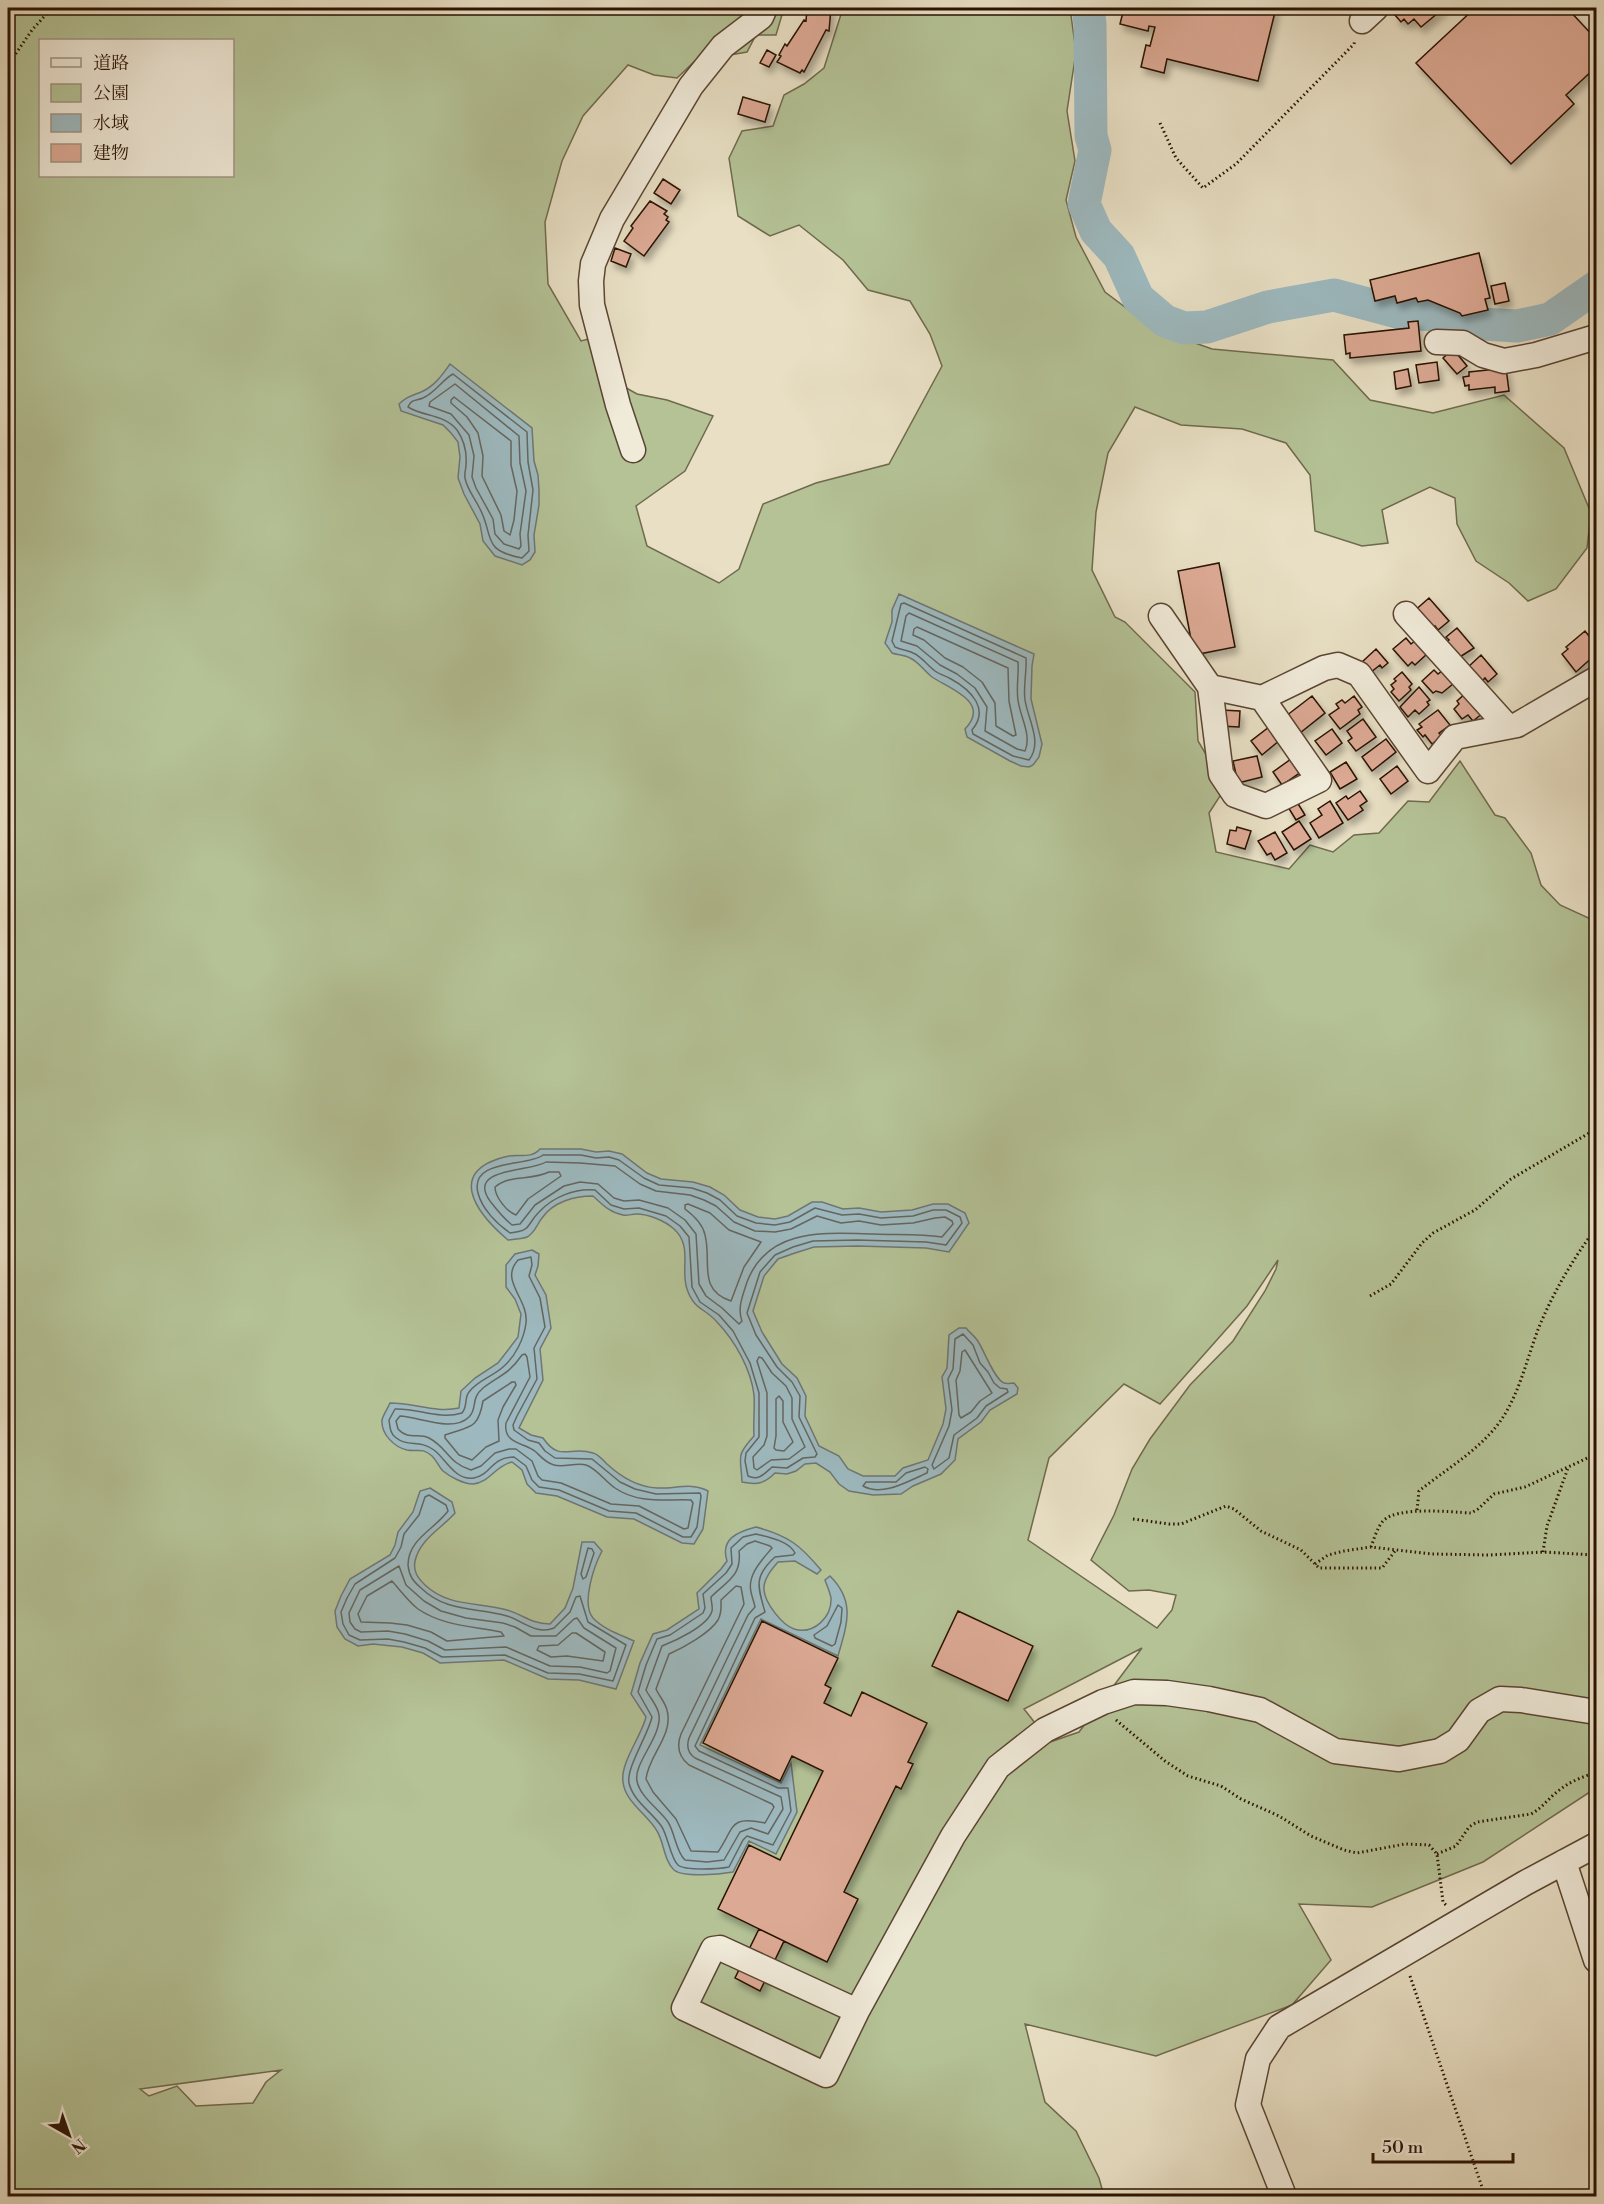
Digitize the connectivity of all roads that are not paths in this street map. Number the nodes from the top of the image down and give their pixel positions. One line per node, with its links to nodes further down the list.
1 (765, 8): 4 (street)
2 (1596, 337): 3 (street)
3 (1437, 342)
4 (633, 450)
5 (1406, 614): 10 (street)
6 (1161, 616): 8 (street)
7 (1596, 679): 10 (street)
8 (1210, 687): 9 (street); 9 (street)
9 (1262, 698): 10 (street)
10 (1507, 726)
11 (1596, 1712): 15 (street)
12 (1596, 1845): 13 (street)
13 (1564, 1862): 14 (street); 16 (street)
14 (1596, 1960)
15 (857, 2011): 15 (street)
16 (1284, 2196)

